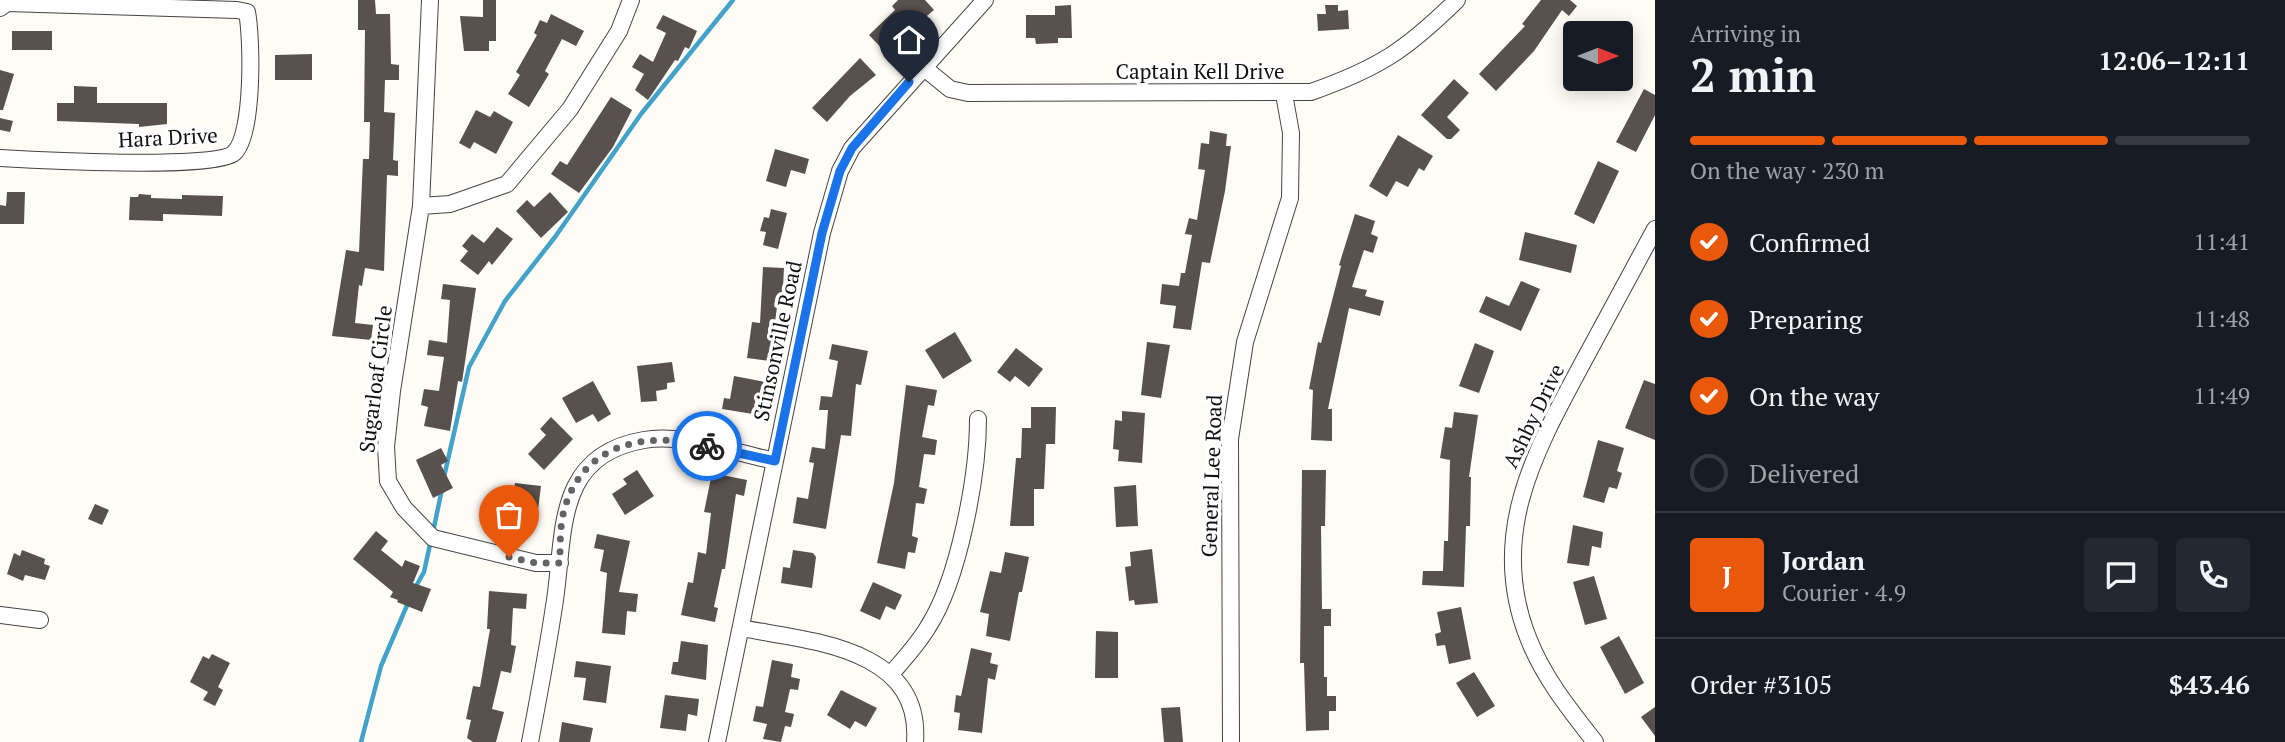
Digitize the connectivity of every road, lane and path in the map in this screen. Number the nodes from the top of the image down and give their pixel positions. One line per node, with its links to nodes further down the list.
1 (430, 0): 9 (street, Sugarloaf Circle)
2 (631, 0): 9 (street)
3 (985, 0): 6 (street, Stinsonville Road)
4 (1457, 0): 7 (street, Captain Kell Drive)
5 (5, 4): 8 (street, Hara Drive)
6 (923, 67): 7 (street, Captain Kell Drive); 12 (street, Stinsonville Road)
7 (1284, 94): 21 (street, General Lee Road)
8 (0, 158)
9 (422, 206): 13 (street, Sugarloaf Circle)
10 (1655, 229): 22 (street, Ashby Drive)
11 (978, 419): 17 (street)
12 (775, 461): 13 (street); 16 (street, Stinsonville Road)
13 (560, 563): 18 (street)
14 (0, 615): 15 (street)
15 (40, 620)
16 (741, 628): 17 (street); 19 (street, Stinsonville Road)
17 (891, 674): 20 (street)
18 (530, 742)
19 (717, 742)
20 (915, 742)
21 (1231, 742)
22 (1595, 742)

